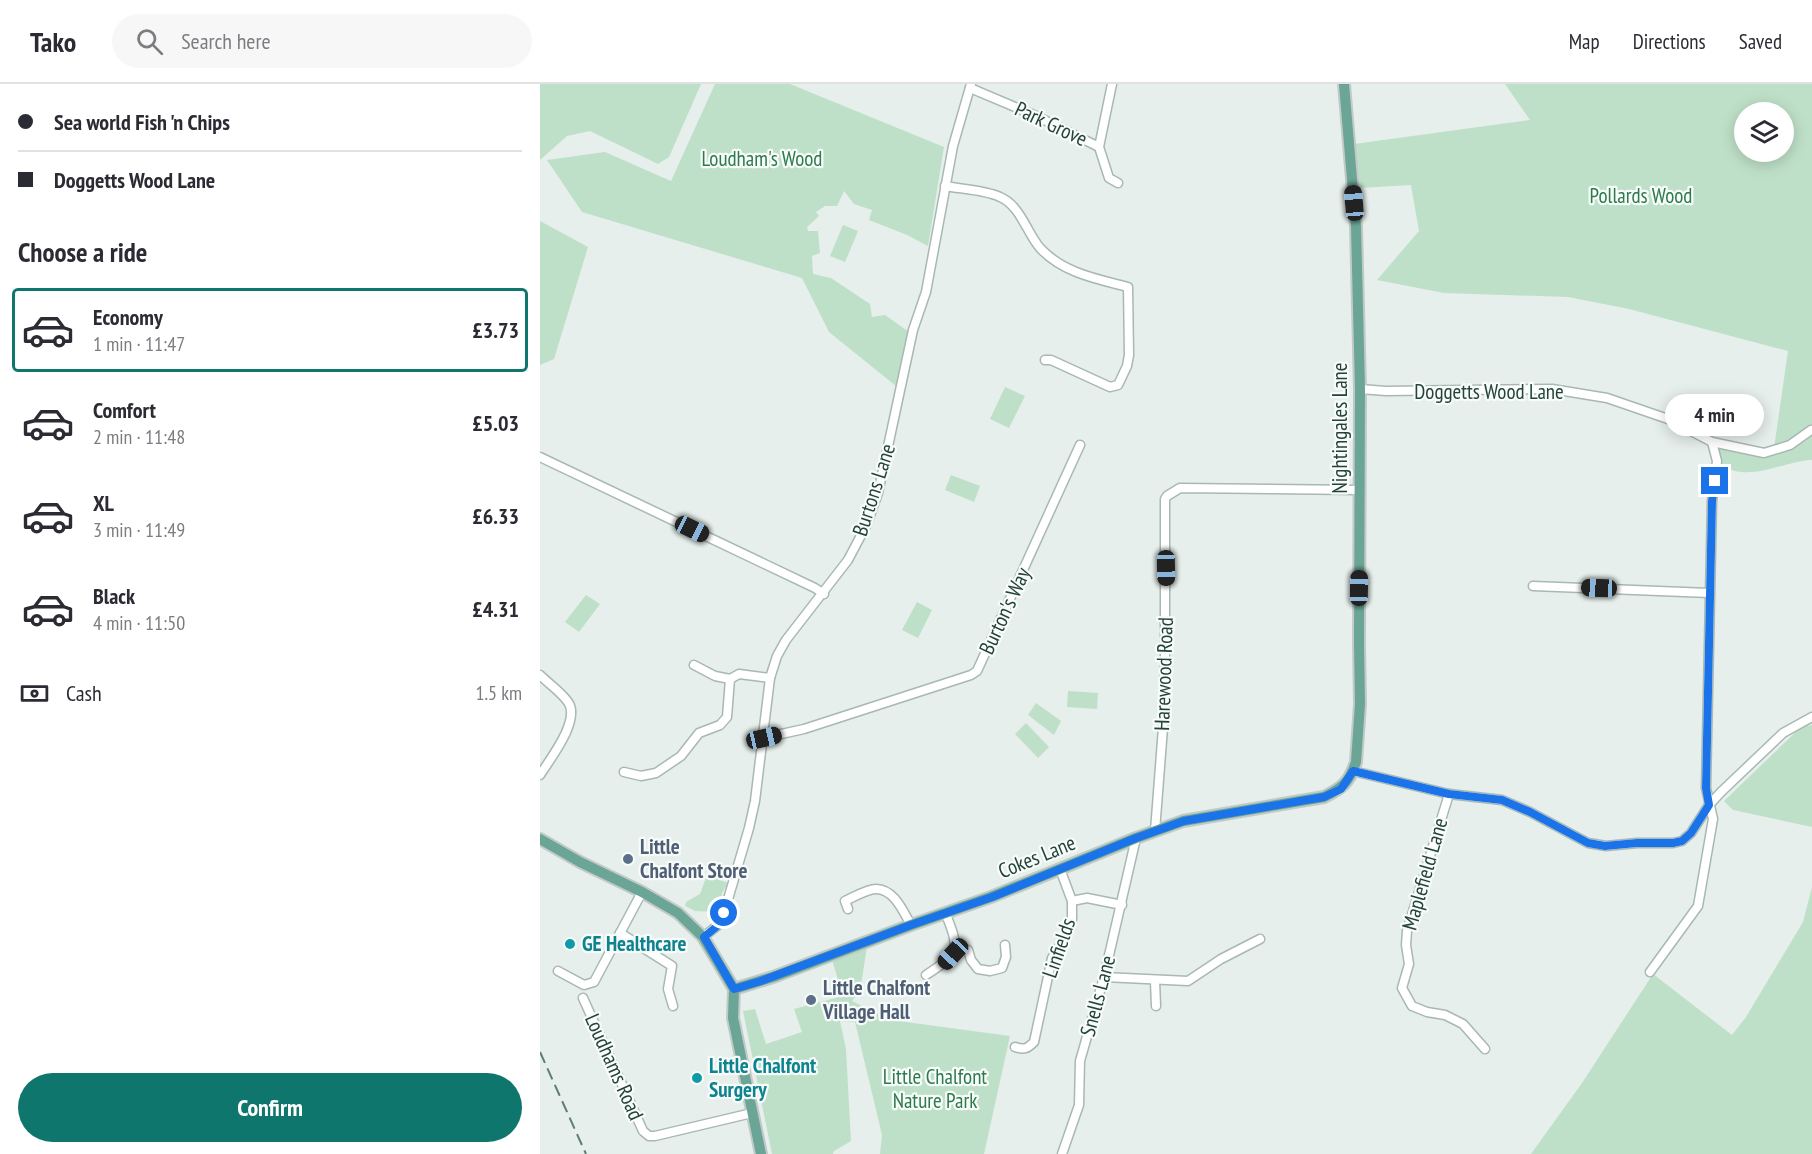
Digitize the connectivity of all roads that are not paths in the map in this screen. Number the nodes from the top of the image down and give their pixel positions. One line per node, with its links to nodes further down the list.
1 (1112, 84): 4 (street, Park Grove)
2 (1344, 84): 8 (main road, Nightingales Lane)
3 (970, 86): 4 (street, Park Grove); 6 (street, Burtons Lane)
4 (1099, 147): 5 (street, Park Grove)
5 (1118, 183)
6 (945, 186): 7 (street); 16 (street, Burtons Lane)
7 (1045, 360)
8 (1360, 389): 10 (street, Doggetts Wood Lane); 13 (main road, Nightingales Lane)
9 (1811, 430): 10 (street, Doggetts Wood Lane)
10 (1712, 442): 15 (street)
11 (1080, 445): 22 (street, Burton's Way)
12 (540, 457): 16 (street)
13 (1360, 490): 23 (main road, Nightingales Lane); 28 (street, Harewood Road)
14 (1533, 586): 15 (street)
15 (1709, 593): 27 (street)
16 (824, 594): 19 (street, Burtons Lane)
17 (694, 665): 20 (street)
18 (540, 675): 25 (street)
19 (770, 678): 20 (street); 22 (street, Burtons Lane)
20 (730, 679): 24 (street)
21 (1812, 717): 27 (street)
22 (764, 738): 39 (street, Burtons Lane)
23 (1353, 771): 26 (street); 28 (main road, Cokes Lane)
24 (624, 772)
25 (540, 775)
26 (1449, 794): 27 (street); 53 (street, Maplefield Lane)
27 (1709, 805): 44 (street)
28 (1155, 831): 29 (main road, Cokes Lane)
29 (1136, 838): 31 (main road, Cokes Lane); 35 (street, Snells Lane)
30 (540, 839): 32 (main road)
31 (1060, 869): 34 (street, Linfields); 36 (main road, Cokes Lane)
32 (642, 892): 38 (street); 39 (main road)
33 (844, 901): 37 (street)
34 (1072, 901): 35 (street); 52 (street, Linfields)
35 (1122, 905): 46 (street, Snells Lane)
36 (945, 912): 37 (main road, Cokes Lane); 42 (street)
37 (911, 925): 48 (main road, Cokes Lane)
38 (620, 933): 43 (street); 50 (street)
39 (704, 937): 48 (main road)
40 (1260, 939): 47 (street)
41 (1005, 945): 42 (street)
42 (956, 947): 45 (street)
43 (558, 971)
44 (1650, 972)
45 (926, 975)
46 (1104, 977): 47 (street); 56 (street, Snells Lane)
47 (1155, 981): 51 (street)
48 (734, 989): 54 (main road)
49 (583, 998): 54 (street, Loudhams Road)
50 (673, 1006)
51 (1156, 1006)
52 (1015, 1047)
53 (1485, 1049)
54 (752, 1113): 55 (main road)
55 (761, 1154)
56 (1062, 1154)

